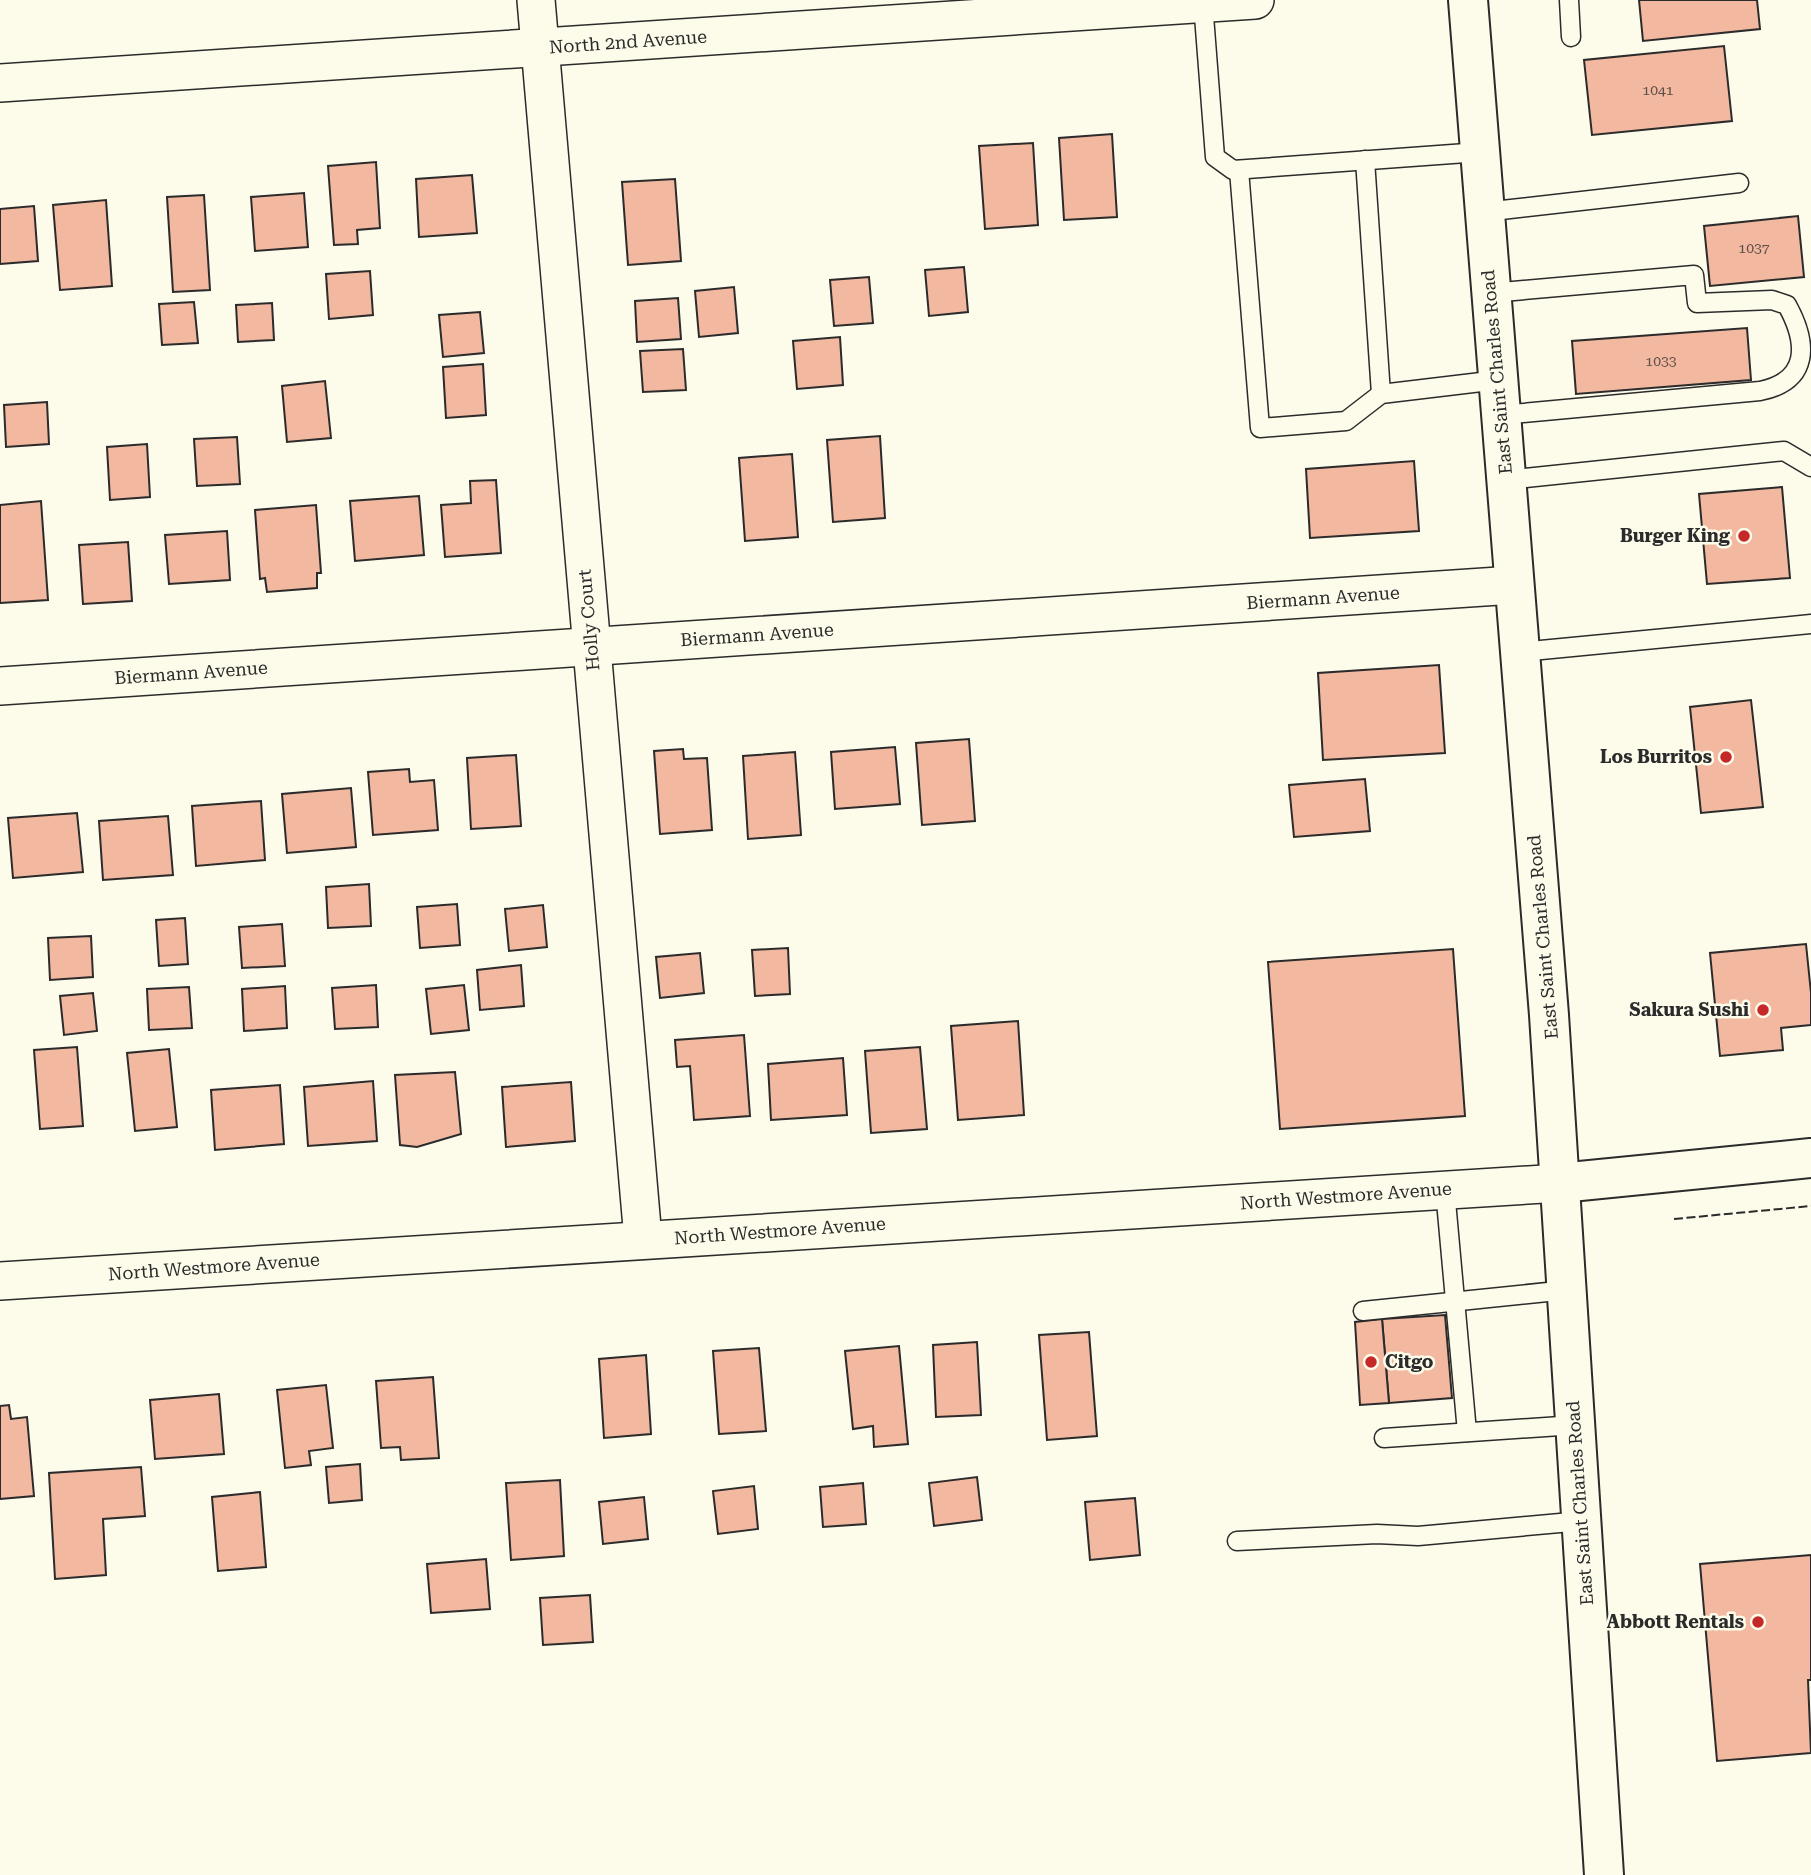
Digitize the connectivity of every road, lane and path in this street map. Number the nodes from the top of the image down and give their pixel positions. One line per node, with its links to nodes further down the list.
1 (536, 0): 7 (street, Holly Court)
2 (1255, 0): 5 (street, North 2nd Avenue)
3 (1468, 0): 9 (main road, East Saint Charles Road)
4 (1569, 0): 6 (lane)
5 (1203, 3): 7 (street, North 2nd Avenue); 11 (lane)
6 (1572, 37)
7 (540, 47): 8 (street, North 2nd Avenue); 21 (street, Holly Court)
8 (0, 83)
9 (1480, 152): 10 (lane); 13 (main road, East Saint Charles Road)
10 (1365, 160): 11 (lane); 15 (lane)
11 (1239, 170): 15 (lane)
12 (1739, 183): 13 (lane)
13 (1485, 212): 14 (main road, East Saint Charles Road)
14 (1491, 293): 16 (main road, East Saint Charles Road); 16 (lane)
15 (1381, 394): 16 (lane)
16 (1499, 398): 18 (main road, East Saint Charles Road)
17 (1811, 467): 18 (lane)
18 (1506, 480): 19 (main road, East Saint Charles Road)
19 (1514, 585): 21 (street, Biermann Avenue); 22 (main road, East Saint Charles Road)
20 (1811, 624): 22 (lane)
21 (592, 646): 23 (street, Biermann Avenue); 27 (street, Holly Court)
22 (1520, 652): 25 (main road, East Saint Charles Road)
23 (0, 685)
24 (1811, 1158): 25 (main road)
25 (1560, 1183): 26 (street, North Westmore Avenue); 29 (main road, East Saint Charles Road)
26 (1446, 1190): 27 (street, North Westmore Avenue); 30 (lane)
27 (643, 1239): 28 (street, North Westmore Avenue)
28 (0, 1281)
29 (1567, 1290): 30 (lane); 32 (main road, East Saint Charles Road)
30 (1455, 1300): 31 (lane); 33 (lane)
31 (1363, 1311)
32 (1575, 1425): 33 (lane); 35 (main road, East Saint Charles Road)
33 (1467, 1432): 34 (lane)
34 (1384, 1438)
35 (1581, 1521): 36 (lane); 37 (main road, East Saint Charles Road)
36 (1237, 1541)
37 (1604, 1875)

